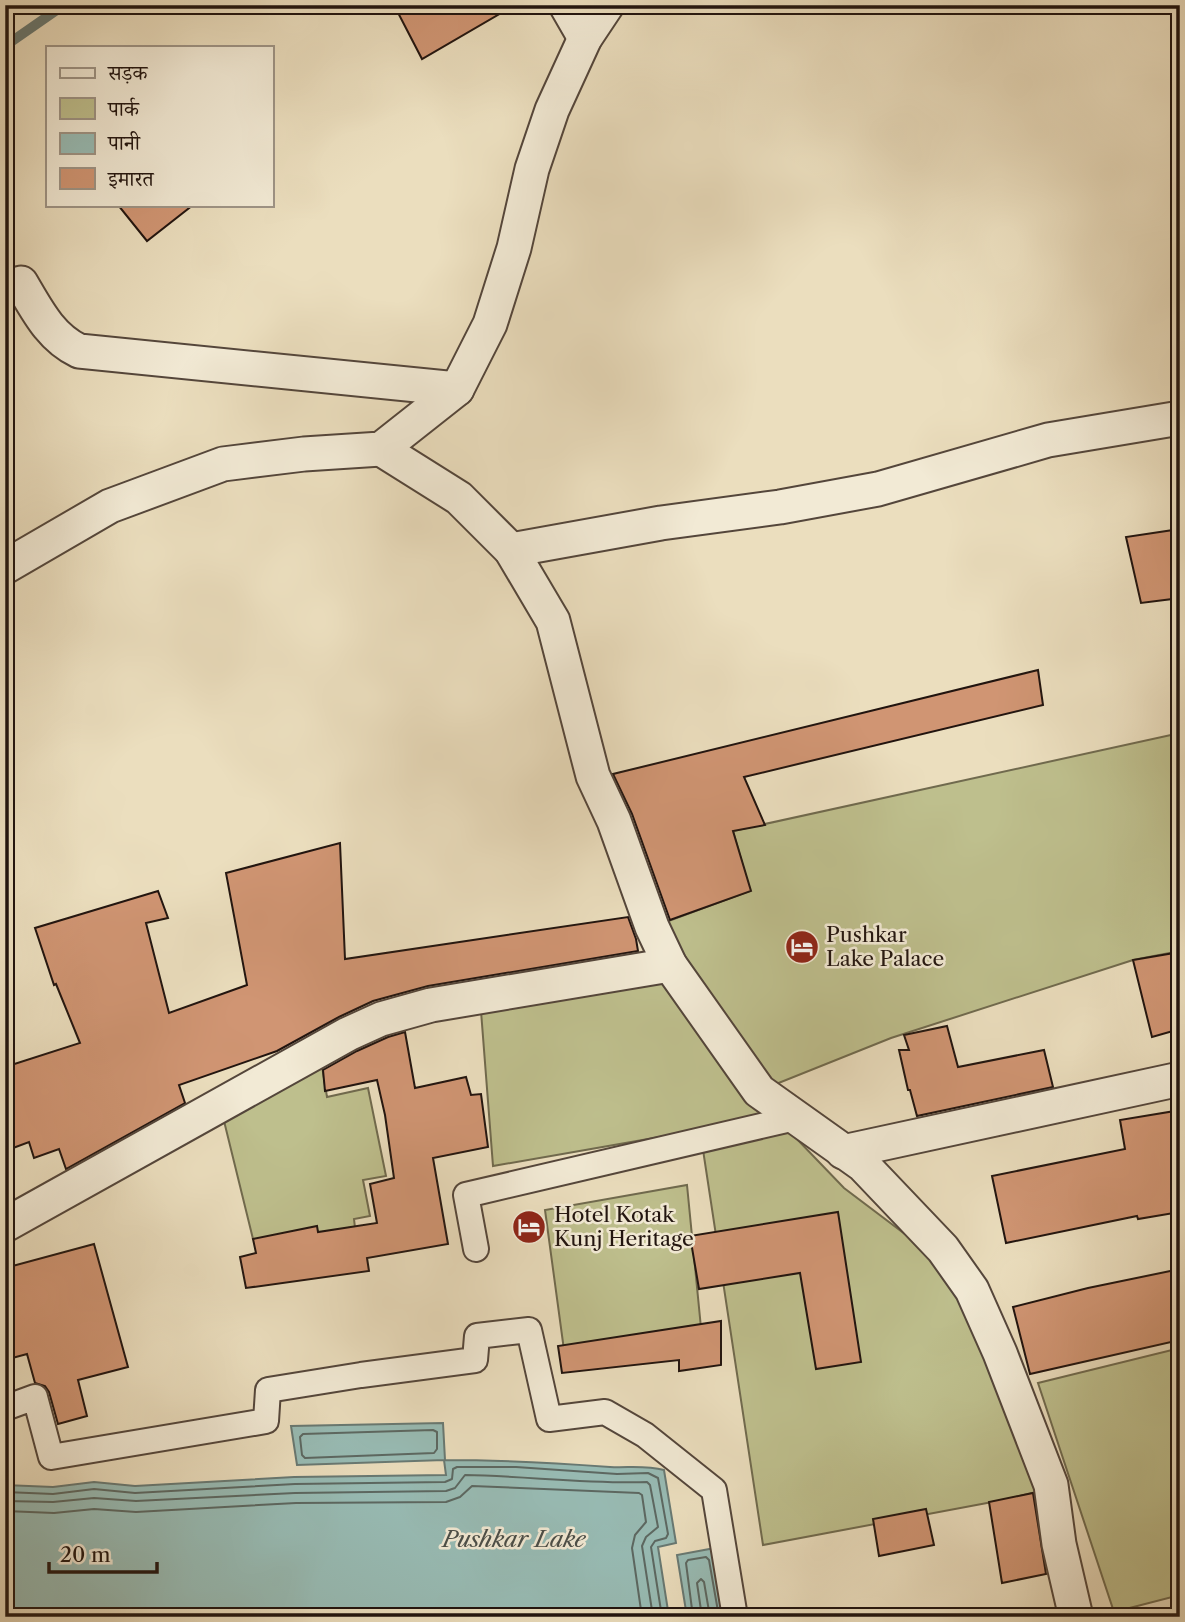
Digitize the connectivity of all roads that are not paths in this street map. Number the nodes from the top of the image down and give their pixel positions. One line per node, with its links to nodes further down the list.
1 (566, 5): 3 (street)
2 (607, 5): 3 (street)
3 (585, 38): 5 (street)
4 (21, 283): 5 (street)
5 (457, 389): 7 (street)
6 (1180, 418): 8 (street)
7 (382, 449): 8 (street); 9 (street)
8 (511, 550): 10 (street)
9 (5, 567)
10 (670, 965): 12 (street); 14 (street)
11 (1180, 1079): 13 (street)
12 (795, 1118): 13 (street); 15 (street)
13 (843, 1152): 18 (street)
14 (6, 1221)
15 (475, 1249)
16 (5, 1408): 17 (street)
17 (735, 1617)
18 (1076, 1617)

